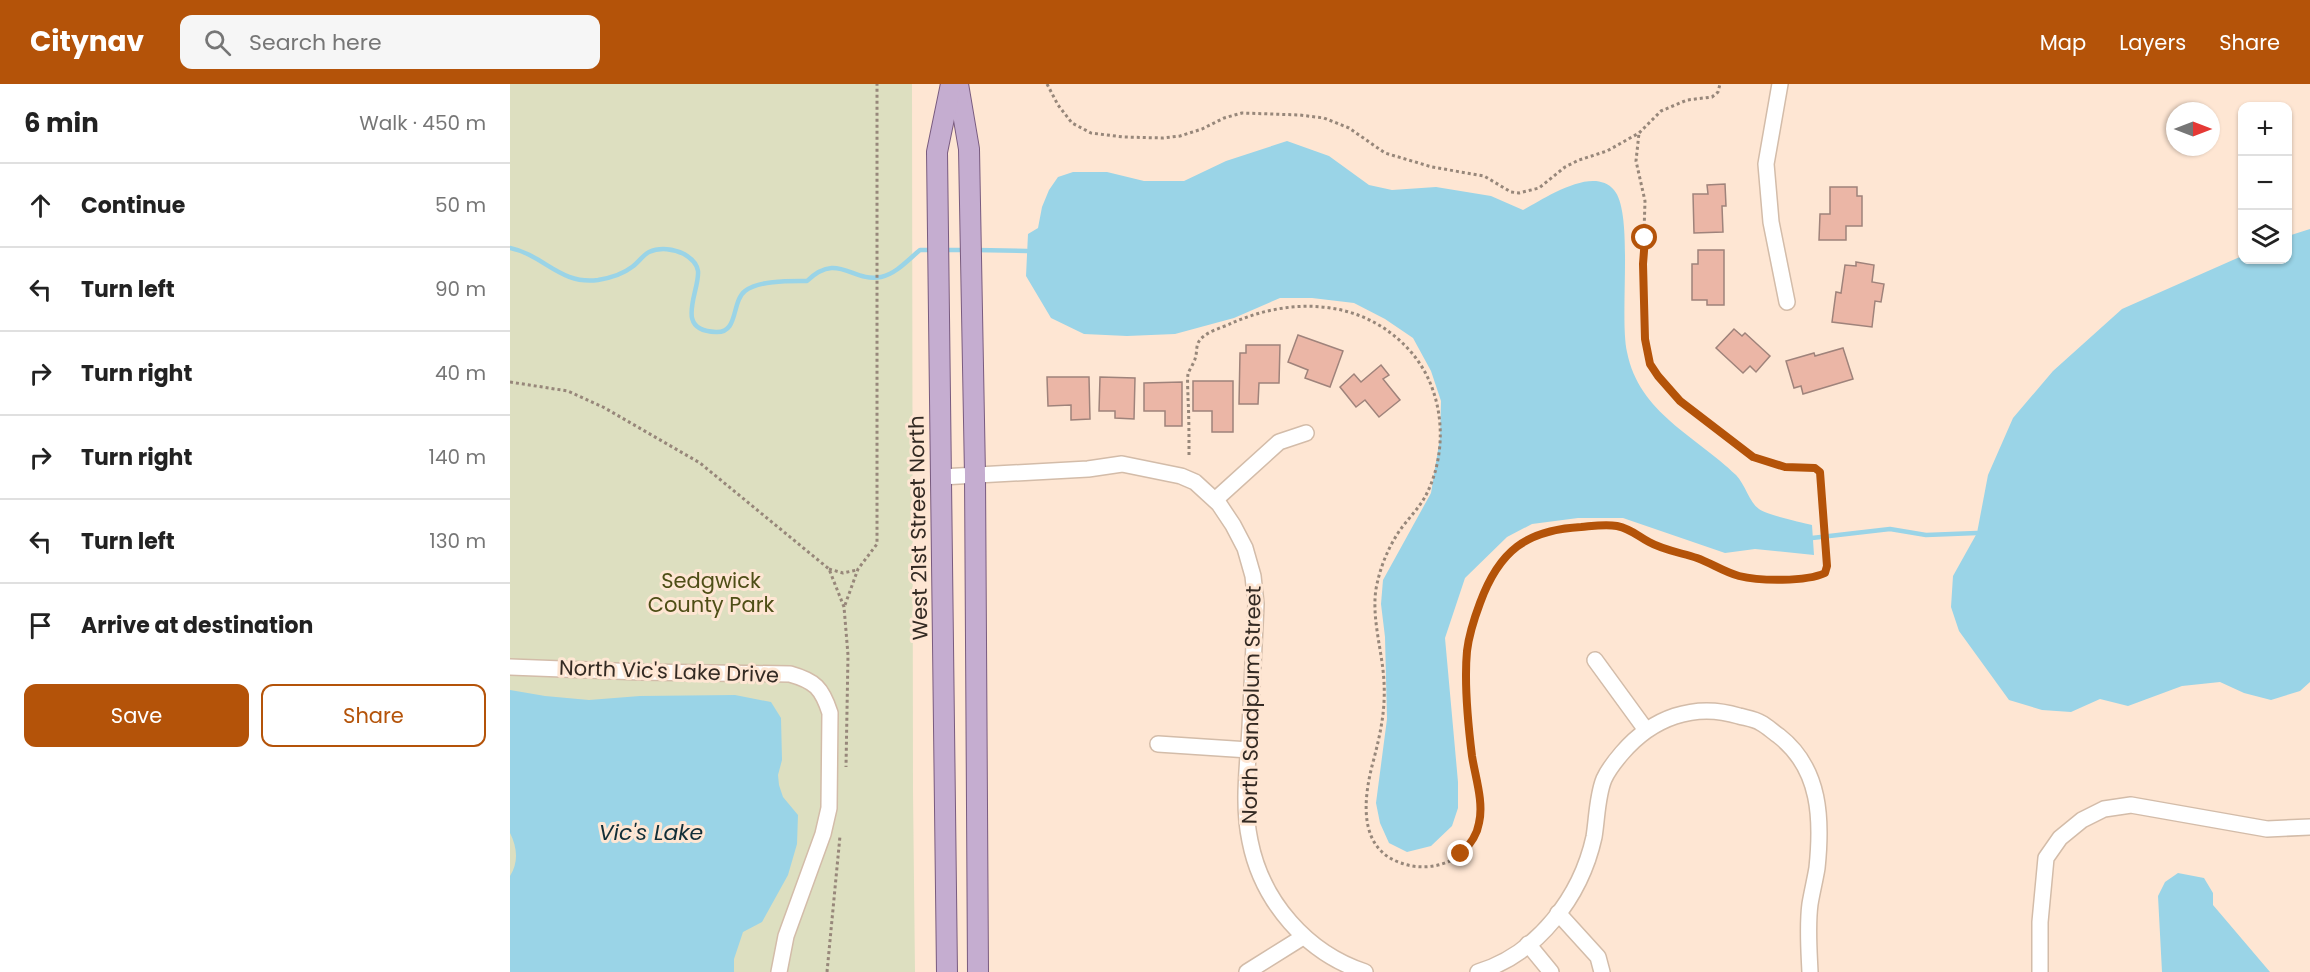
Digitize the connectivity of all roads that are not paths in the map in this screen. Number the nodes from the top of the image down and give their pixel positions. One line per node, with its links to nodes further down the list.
1 (951, 84): 7 (main road, West 21st Street North)
2 (958, 84): 6 (main road)
3 (1780, 84): 4 (street)
4 (1787, 302)
5 (1306, 433): 8 (street)
6 (975, 475): 7 (street, North Sandplum Street); 8 (street, North Sandplum Street); 20 (main road)
7 (941, 477): 19 (main road, West 21st Street North)
8 (1215, 500): 13 (street, North Sandplum Street)
9 (1595, 660): 11 (street)
10 (510, 667): 18 (street, North Vic's Lake Drive)
11 (1646, 730): 15 (street); 26 (street)
12 (1158, 744): 13 (street)
13 (1249, 750): 16 (street, North Sandplum Street)
14 (2310, 828): 27 (street)
15 (1558, 914): 17 (street); 25 (street)
16 (1303, 937): 21 (street); 22 (street, North Sandplum Street)
17 (1528, 944): 23 (street); 24 (street)
18 (779, 972)
19 (947, 972)
20 (978, 972)
21 (1247, 972)
22 (1365, 972)
23 (1478, 972)
24 (1551, 972)
25 (1602, 972)
26 (1810, 972)
27 (2040, 972)

